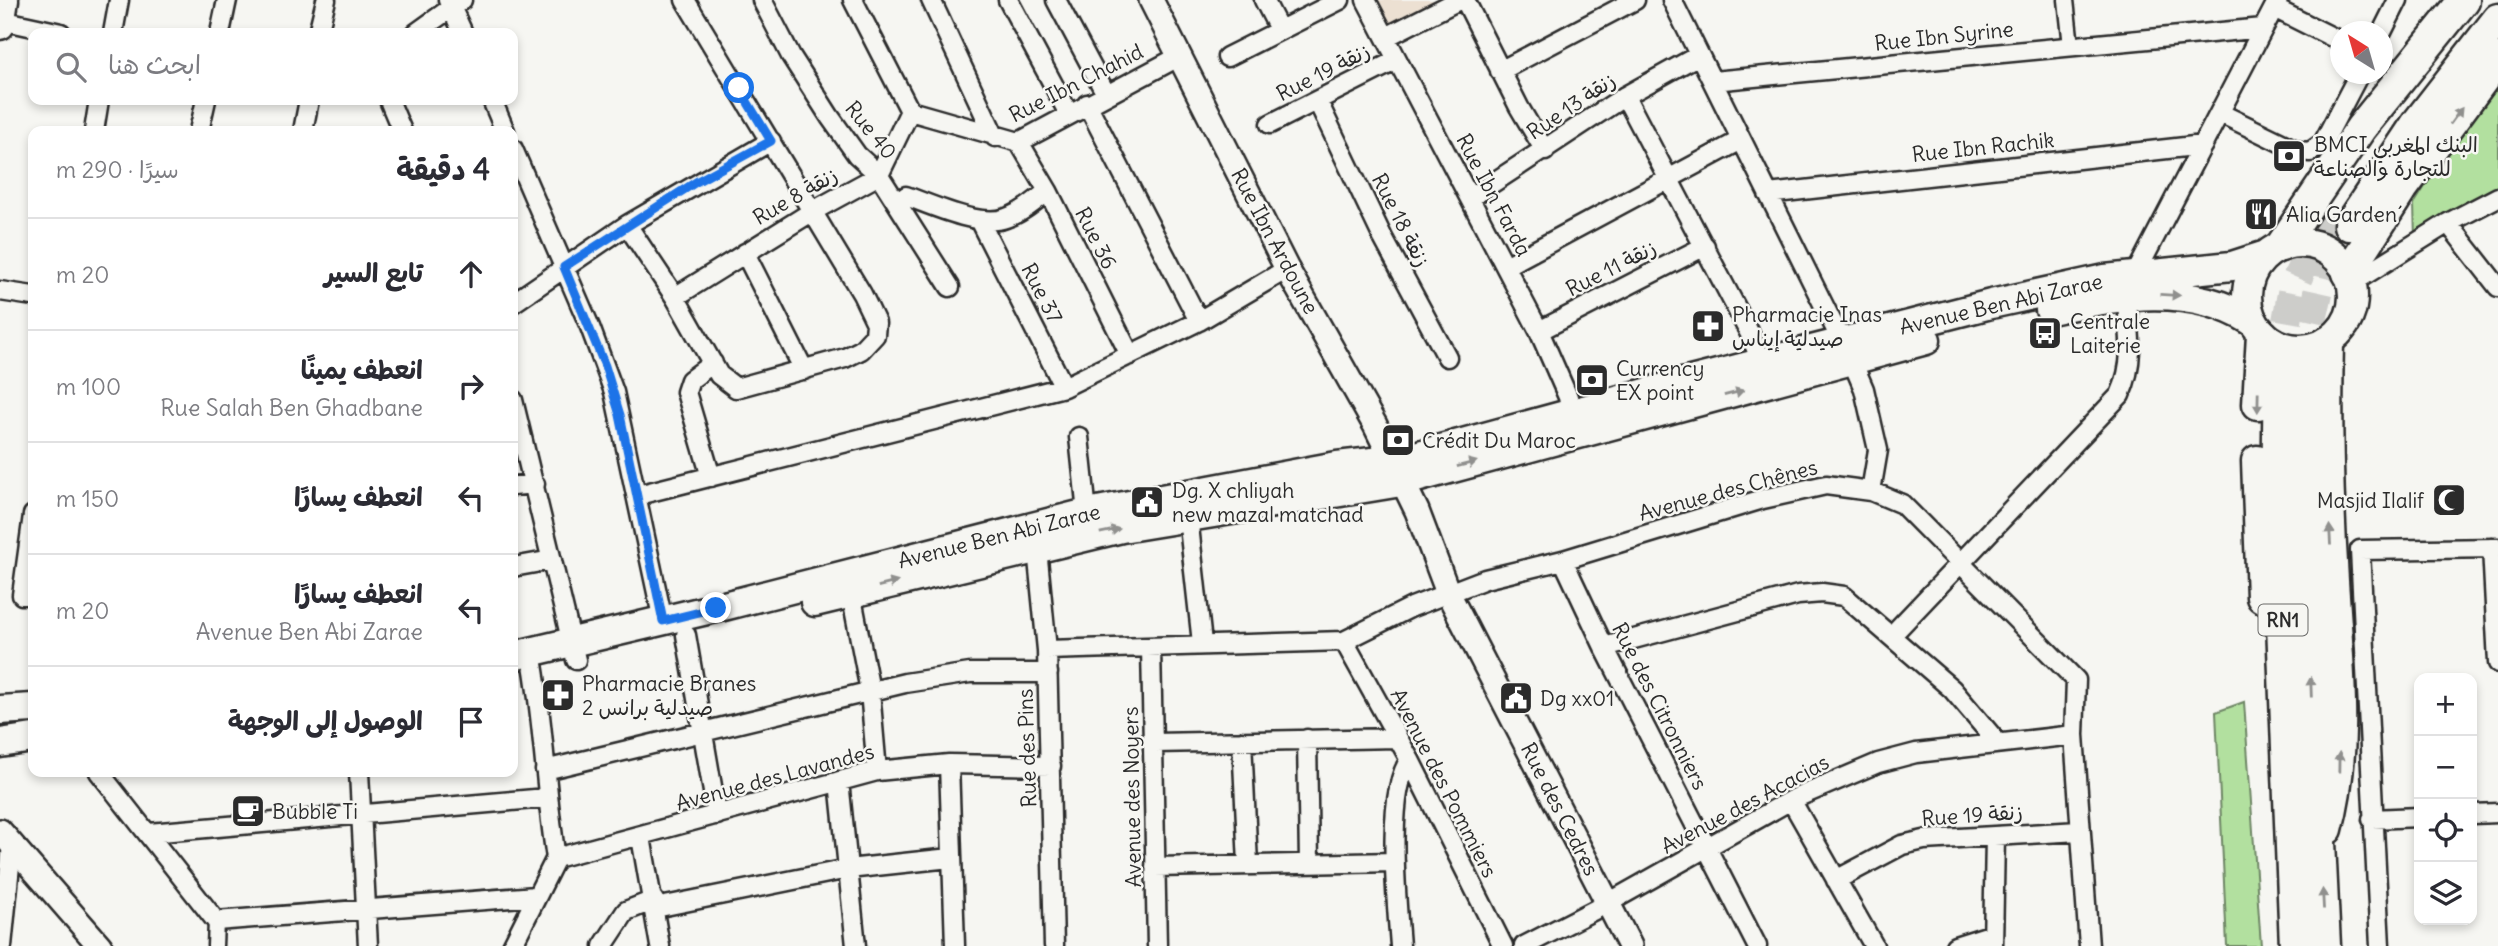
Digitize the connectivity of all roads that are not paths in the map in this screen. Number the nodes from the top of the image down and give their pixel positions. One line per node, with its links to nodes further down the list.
1 (4, 0): 27 (main road)
2 (119, 0): 29 (street)
3 (227, 0): 30 (street)
4 (326, 0): 31 (street)
5 (685, 0): 67 (street)
6 (762, 0): 72 (street, Rue 40)
7 (853, 0): 56 (street)
8 (931, 0): 65 (street)
9 (1008, 0): 58 (street)
10 (1056, 0): 47 (street)
11 (1151, 0): 40 (street, Rue Ibn Ardoune)
12 (1264, 0): 35 (street)
13 (1340, 0): 35 (street)
14 (1366, 0): 37 (street, Rue Ibn Farda)
15 (1459, 0): 37 (street)
16 (1465, 0): 44 (street)
17 (1635, 0): 44 (street)
18 (1672, 0): 39 (street)
19 (2066, 0): 38 (street)
20 (2398, 0): 26 (street)
21 (2463, 0): 84 (highway)
22 (2488, 0): 25 (highway)
23 (454, 3): 32 (street); 33 (street)
24 (2276, 4): 34 (street); 36 (street)
25 (2498, 19)
26 (2388, 21)
27 (0, 23): 28 (street)
28 (30, 28)
29 (114, 28)
30 (221, 28)
31 (319, 28)
32 (422, 28)
33 (462, 28)
34 (2263, 28): 38 (street, Rue Ibn Syrine); 57 (street)
35 (1279, 29): 41 (street)
36 (2330, 35)
37 (1386, 37): 42 (street, Rue Ibn Farda)
38 (2071, 46): 45 (street, Rue Ibn Syrine)
39 (1699, 55): 45 (street); 48 (street, Rue 13 زنقة)
40 (1180, 56): 47 (street, Rue Ibn Chahid); 88 (street, Rue Ibn Ardoune)
41 (1227, 57)
42 (1397, 60): 49 (street, Rue 19 زنقة); 78 (street, Rue Ibn Farda)
43 (2498, 60): 89 (highway, one-way to 43)
44 (1500, 71): 70 (street)
45 (1713, 81): 66 (street)
46 (2355, 84): 57 (street)
47 (1105, 94): 50 (street, Rue Ibn Chahid)
48 (1625, 96): 70 (street, Rue 13 زنقة); 73 (street)
49 (1318, 102): 59 (street, Rue 19 زنقة); 103 (street, Rue 18 زنقة)
50 (1087, 104): 58 (street, Rue Ibn Chahid); 97 (street)
51 (98, 105): 60 (street)
52 (205, 105): 61 (street)
53 (308, 105): 62 (street)
54 (391, 105): 63 (street)
55 (494, 105): 64 (street)
56 (910, 111): 65 (street, Rue Ibn Chahid); 72 (street)
57 (2220, 113): 69 (street)
58 (1069, 114): 68 (street, Rue Ibn Chahid)
59 (1270, 124)
60 (95, 126)
61 (200, 126)
62 (304, 126)
63 (400, 126)
64 (503, 126)
65 (995, 137): 68 (street, Rue Ibn Chahid)
66 (1741, 140): 73 (street); 75 (street)
67 (771, 141): 79 (street); 82 (street)
68 (1019, 142): 74 (street, Rue 36)
69 (2203, 145): 75 (street, Rue Ibn Rachik); 91 (street)
70 (1545, 150): 78 (street, Rue 13 زنقة)
71 (518, 161): 87 (street)
72 (879, 175): 79 (street, Rue 8 زنقة); 90 (street, Rue 40)
73 (1668, 179): 83 (street); 86 (street)
74 (1048, 191): 80 (street); 102 (street, Rue 36)
75 (1768, 194): 101 (street)
76 (906, 196): 80 (street)
77 (2498, 197): 81 (street)
78 (1470, 198): 86 (street, Rue Ibn Farda)
79 (813, 211): 85 (street, Rue 8 زنقة); 106 (street)
80 (979, 220): 107 (street, Rue 37)
81 (2448, 222): 89 (street); 92 (street)
82 (627, 225): 87 (street); 95 (street)
83 (1705, 246): 99 (street, Rue 11 زنقة); 105 (street)
84 (2273, 250): 89 (main road); 91 (main road, Avenue Ben Abi Zarae); 98 (main road)
85 (745, 253): 95 (street, Rue 8 زنقة); 106 (street)
86 (1506, 266): 99 (street, Rue Ibn Farda)
87 (564, 267): 96 (street); 116 (street)
88 (1287, 269): 97 (street); 111 (street, Rue Ibn Ardoune)
89 (2350, 278): 100 (main road)
90 (950, 287)
91 (2130, 287): 98 (main road, Avenue Ben Abi Zarae, one-way to 98); 101 (main road, Avenue Ben Abi Zarae); 123 (street)
92 (2498, 287)
93 (0, 291): 94 (street)
94 (28, 295)
95 (675, 297): 104 (street)
96 (518, 299)
97 (1199, 321): 102 (street)
98 (2257, 328): 100 (main road); 180 (highway, one-way to 180)
99 (1539, 331): 108 (street, Rue Ibn Farda)
100 (2328, 342): 172 (highway, one-way to 100)
101 (1847, 351): 105 (main road, Avenue Ben Abi Zarae); 111 (main road, Avenue Ben Abi Zarae, one-way to 101); 115 (street)
102 (1130, 355): 107 (street)
103 (1447, 357)
104 (713, 363): 106 (street); 112 (street)
105 (1762, 364): 108 (main road, Avenue Ben Abi Zarae)
106 (804, 370)
107 (1064, 387): 112 (street)
108 (1571, 414): 111 (main road, Avenue Ben Abi Zarae)
109 (518, 420): 113 (street)
110 (1079, 437): 117 (street)
111 (1396, 471): 117 (main road, Avenue Ben Abi Zarae); 118 (main road, Avenue Ben Abi Zarae); 126 (street, Rue des Cedres)
112 (710, 477): 116 (street)
113 (535, 484): 114 (street); 121 (street)
114 (518, 486)
115 (1871, 492): 122 (street, Avenue des Chênes); 123 (street, Avenue des Chênes)
116 (638, 495): 127 (street)
117 (1087, 513): 127 (main road, Avenue Ben Abi Zarae)
118 (1188, 517): 120 (main road, Avenue Ben Abi Zarae, one-way to 118); 130 (street)
119 (2495, 548): 135 (street); 165 (street)
120 (1037, 549): 125 (main road, Avenue Ben Abi Zarae, one-way to 120); 133 (street, Rue des Pins)
121 (552, 560): 124 (street); 134 (street)
122 (1563, 560): 126 (street, Avenue des Chênes); 132 (street, Rue des Citronniers)
123 (1959, 562): 128 (street); 142 (street, Avenue des Chênes)
124 (518, 566)
125 (851, 593): 127 (main road, Avenue Ben Abi Zarae); 138 (street)
126 (1448, 593): 129 (street, Avenue des Chênes); 183 (street, Rue des Cedres)
127 (675, 628): 134 (main road, Avenue Ben Abi Zarae); 141 (street)
128 (1892, 635): 132 (street); 147 (street)
129 (1344, 641): 130 (street); 143 (street, Avenue des Pommiers)
130 (1202, 643): 131 (street)
131 (1151, 647): 133 (street); 149 (street, Avenue des Noyers)
132 (1604, 647): 171 (street, Rue des Citronniers)
133 (1047, 650): 137 (street, Rue des Pins)
134 (573, 652): 136 (main road, Avenue Ben Abi Zarae)
135 (2498, 663)
136 (523, 664): 153 (street)
137 (1048, 673): 138 (street); 152 (street, Rue des Pins)
138 (870, 691): 141 (street); 154 (street)
139 (28, 708): 140 (main road)
140 (0, 710)
141 (705, 734): 153 (street); 163 (street)
142 (2074, 735): 147 (street, Avenue des Acacias); 166 (street)
143 (1397, 738): 145 (street); 150 (street, Avenue des Pommiers)
144 (28, 739): 148 (main road)
145 (1307, 739): 146 (street); 175 (street)
146 (1242, 741): 149 (street); 177 (street)
147 (1997, 742): 159 (street, Avenue des Acacias)
148 (0, 743)
149 (1155, 743): 178 (street, Avenue des Noyers)
150 (1410, 760): 176 (street); 200 (street, Avenue des Pommiers)
151 (948, 764): 152 (street, Avenue des Lavandes); 154 (street, Avenue des Lavandes); 174 (street)
152 (1051, 766): 197 (street, Rue des Pins)
153 (545, 770): 158 (street)
154 (877, 771): 157 (street, Avenue des Lavandes)
155 (103, 777): 167 (street)
156 (359, 777): 162 (street)
157 (839, 781): 163 (street, Avenue des Lavandes); 179 (street)
158 (546, 798): 162 (street); 173 (street)
159 (1791, 800): 171 (street, Avenue des Acacias); 181 (street)
160 (2498, 813): 161 (street)
161 (2477, 814)
162 (362, 815): 167 (street); 185 (street)
163 (717, 815): 169 (street, Avenue des Lavandes)
164 (2414, 817): 165 (street)
165 (2372, 819): 209 (street)
166 (2079, 831): 168 (street, Rue 19 زنقة); 206 (street)
167 (149, 833): 186 (street)
168 (1995, 836): 181 (street, Rue 19 زنقة); 187 (street)
169 (642, 837): 173 (street, Avenue des Lavandes); 184 (street)
170 (6, 838): 188 (street); 189 (street)
171 (1706, 849): 183 (street, Avenue des Acacias); 203 (street, Rue des Citronniers)
172 (2321, 853): 180 (highway, RN1, one-way to 180); 208 (highway, RN1, one-way to 172)
173 (556, 858): 182 (street)
174 (950, 859): 179 (street); 196 (street)
175 (1309, 862): 176 (street); 177 (street)
176 (1395, 862): 199 (street)
177 (1248, 864): 178 (street)
178 (1155, 867): 198 (street, Avenue des Noyers)
179 (848, 869): 184 (street); 195 (street)
180 (2291, 874): 207 (highway, RN1)
181 (1836, 880): 204 (street)
182 (536, 896): 185 (street); 192 (street)
183 (1608, 903): 201 (street, Avenue des Acacias); 202 (street, Rue des Cedres)
184 (654, 904): 193 (street); 194 (street)
185 (367, 910): 186 (street); 191 (street)
186 (216, 921): 190 (street)
187 (1993, 940): 205 (street)
188 (2, 946)
189 (100, 946)
190 (215, 946)
191 (368, 946)
192 (512, 946)
193 (603, 946)
194 (660, 946)
195 (856, 946)
196 (955, 946)
197 (1054, 946)
198 (1157, 946)
199 (1400, 946)
200 (1503, 946)
201 (1524, 946)
202 (1630, 946)
203 (1758, 946)
204 (1874, 946)
205 (1955, 946)
206 (2089, 946)
207 (2295, 946)
208 (2325, 946)
209 (2380, 946)

